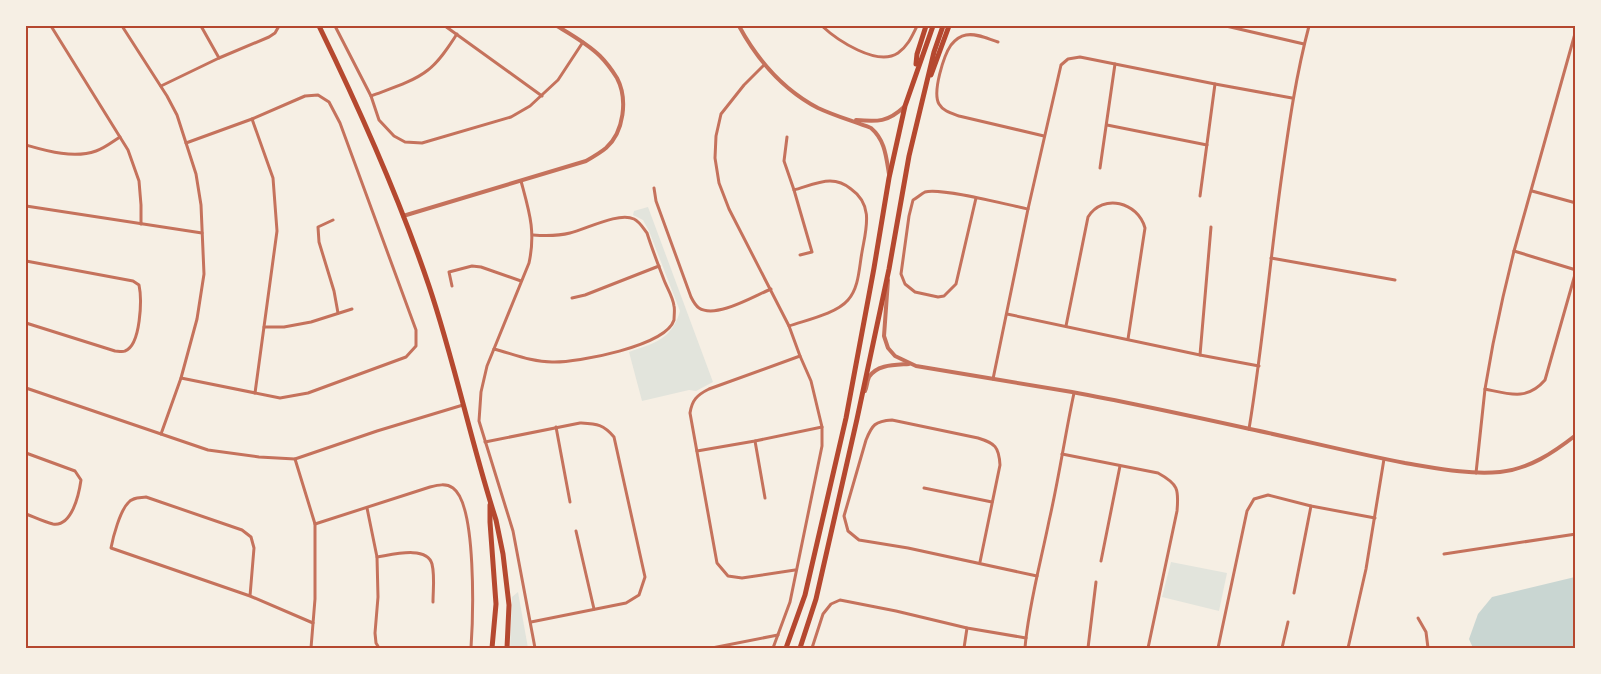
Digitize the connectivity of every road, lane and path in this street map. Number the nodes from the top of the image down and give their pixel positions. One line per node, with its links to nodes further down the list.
1 (51, 26): 40 (street)
2 (122, 26): 29 (street)
3 (201, 26): 24 (street)
4 (279, 26): 24 (street)
5 (319, 26): 55 (main road)
6 (335, 26): 31 (street)
7 (445, 26): 20 (street)
8 (557, 26): 21 (street)
9 (739, 26): 26 (street)
10 (822, 26): 11 (street)
11 (917, 26)
12 (926, 26): 27 (main road)
13 (933, 26): 27 (main road)
14 (943, 26): 30 (main road)
15 (950, 26): 30 (main road)
16 (1226, 26): 18 (street)
17 (1309, 26): 23 (street)
18 (1240, 27): 23 (street)
19 (1575, 30): 49 (street)
20 (457, 34): 31 (street); 32 (street)
21 (583, 42): 32 (street); 46 (street)
22 (998, 42): 39 (street)
23 (1304, 44): 33 (street)
24 (219, 58): 29 (street)
25 (1115, 64): 28 (street); 37 (street); 39 (street)
26 (764, 65): 36 (street); 71 (street)
27 (916, 72): 34 (main road)
28 (1215, 84): 33 (street); 43 (street)
29 (161, 86): 41 (street)
30 (925, 90): 66 (main road)
31 (371, 96): 32 (street)
32 (542, 96)
33 (1292, 98): 63 (street)
34 (905, 106): 36 (street); 45 (main road)
35 (252, 119): 41 (street); 79 (street); 90 (street)
36 (850, 120): 45 (street)
37 (1107, 125): 43 (street); 44 (street)
38 (788, 136): 48 (street)
39 (1044, 136): 54 (street)
40 (120, 137): 42 (street); 57 (street)
41 (186, 142): 59 (street)
42 (26, 145)
43 (1207, 145): 50 (street)
44 (1100, 168)
45 (889, 178): 146 (main road)
46 (521, 181): 55 (street); 60 (street)
47 (654, 188): 71 (street)
48 (794, 190): 62 (street); 77 (street)
49 (1532, 191): 52 (street); 61 (street)
50 (1200, 196)
51 (976, 198): 51 (street); 54 (street)
52 (1575, 203)
53 (26, 206): 57 (street)
54 (1028, 210): 75 (street)
55 (403, 216): 92 (main road)
56 (333, 220): 74 (street)
57 (141, 224): 59 (street)
58 (1211, 227): 82 (street)
59 (202, 233): 86 (street)
60 (533, 235): 65 (street); 69 (street)
61 (1514, 251): 67 (street); 89 (street)
62 (800, 255)
63 (1271, 258): 68 (street); 85 (street)
64 (26, 261): 76 (street)
65 (659, 266): 72 (street); 81 (street)
66 (889, 269): 84 (street); 93 (main road)
67 (1575, 271): 89 (street)
68 (1395, 280)
69 (521, 281): 70 (street); 81 (street)
70 (452, 285)
71 (771, 289): 77 (street)
72 (572, 298)
73 (352, 309): 74 (street)
74 (338, 313): 79 (street)
75 (1007, 314): 78 (street); 87 (street)
76 (26, 323)
77 (789, 326): 83 (street)
78 (1065, 326): 80 (street); 80 (street)
79 (264, 327): 90 (street)
80 (1128, 339): 82 (street)
81 (494, 349): 100 (street)
82 (1200, 355): 85 (street)
83 (800, 356): 95 (street); 101 (street)
84 (910, 364): 87 (street); 93 (street)
85 (1259, 366): 96 (street)
86 (181, 378): 90 (street); 97 (street)
87 (993, 379): 91 (street)
88 (26, 388): 97 (street)
89 (1485, 389): 107 (street)
90 (255, 393)
91 (1074, 393): 96 (street); 103 (street)
92 (464, 404): 104 (street); 110 (main road)
93 (861, 404): 147 (main road)
94 (556, 427): 100 (street); 111 (street); 130 (street)
95 (822, 427): 99 (street); 124 (street)
96 (1249, 429): 105 (street)
97 (161, 434): 104 (street)
98 (1575, 435): 107 (street)
99 (755, 441): 101 (street); 109 (street)
100 (485, 442): 133 (street)
101 (696, 451): 124 (street)
102 (26, 453): 115 (street)
103 (1062, 453): 106 (street); 125 (street)
104 (295, 459): 117 (street)
105 (1384, 459): 107 (street); 116 (street)
106 (1120, 466): 122 (street); 152 (street)
107 (1476, 473)
108 (924, 488): 112 (street)
109 (765, 498)
110 (490, 500): 141 (main road); 142 (main road)
111 (570, 501)
112 (992, 502): 123 (street); 123 (street)
113 (1311, 506): 116 (street); 127 (street); 153 (street)
114 (367, 508): 117 (street); 121 (street); 140 (street)
115 (26, 514)
116 (1375, 518): 155 (street)
117 (315, 524): 134 (street)
118 (576, 531): 130 (street)
119 (1575, 534): 120 (street)
120 (1444, 554)
121 (377, 557): 129 (street); 139 (street)
122 (1101, 561)
123 (980, 562): 125 (street)
124 (796, 569): 136 (street)
125 (1037, 576): 137 (street)
126 (1096, 582): 151 (street)
127 (1294, 592)
128 (250, 596): 128 (street); 134 (street)
129 (432, 602)
130 (594, 609): 133 (street)
131 (1418, 618): 156 (street)
132 (1288, 621): 154 (street)
133 (531, 622): 143 (street)
134 (313, 623): 138 (street)
135 (967, 628): 137 (street); 148 (street); 149 (street)
136 (778, 635): 144 (street); 145 (street)
137 (1026, 638): 150 (street)
138 (311, 648)
139 (379, 648)
140 (471, 648)
141 (492, 648)
142 (507, 648)
143 (535, 648)
144 (712, 648)
145 (773, 648)
146 (786, 648)
147 (800, 648)
148 (812, 648)
149 (964, 648)
150 (1025, 648)
151 (1088, 648)
152 (1148, 648)
153 (1218, 648)
154 (1282, 648)
155 (1348, 648)
156 (1428, 648)

